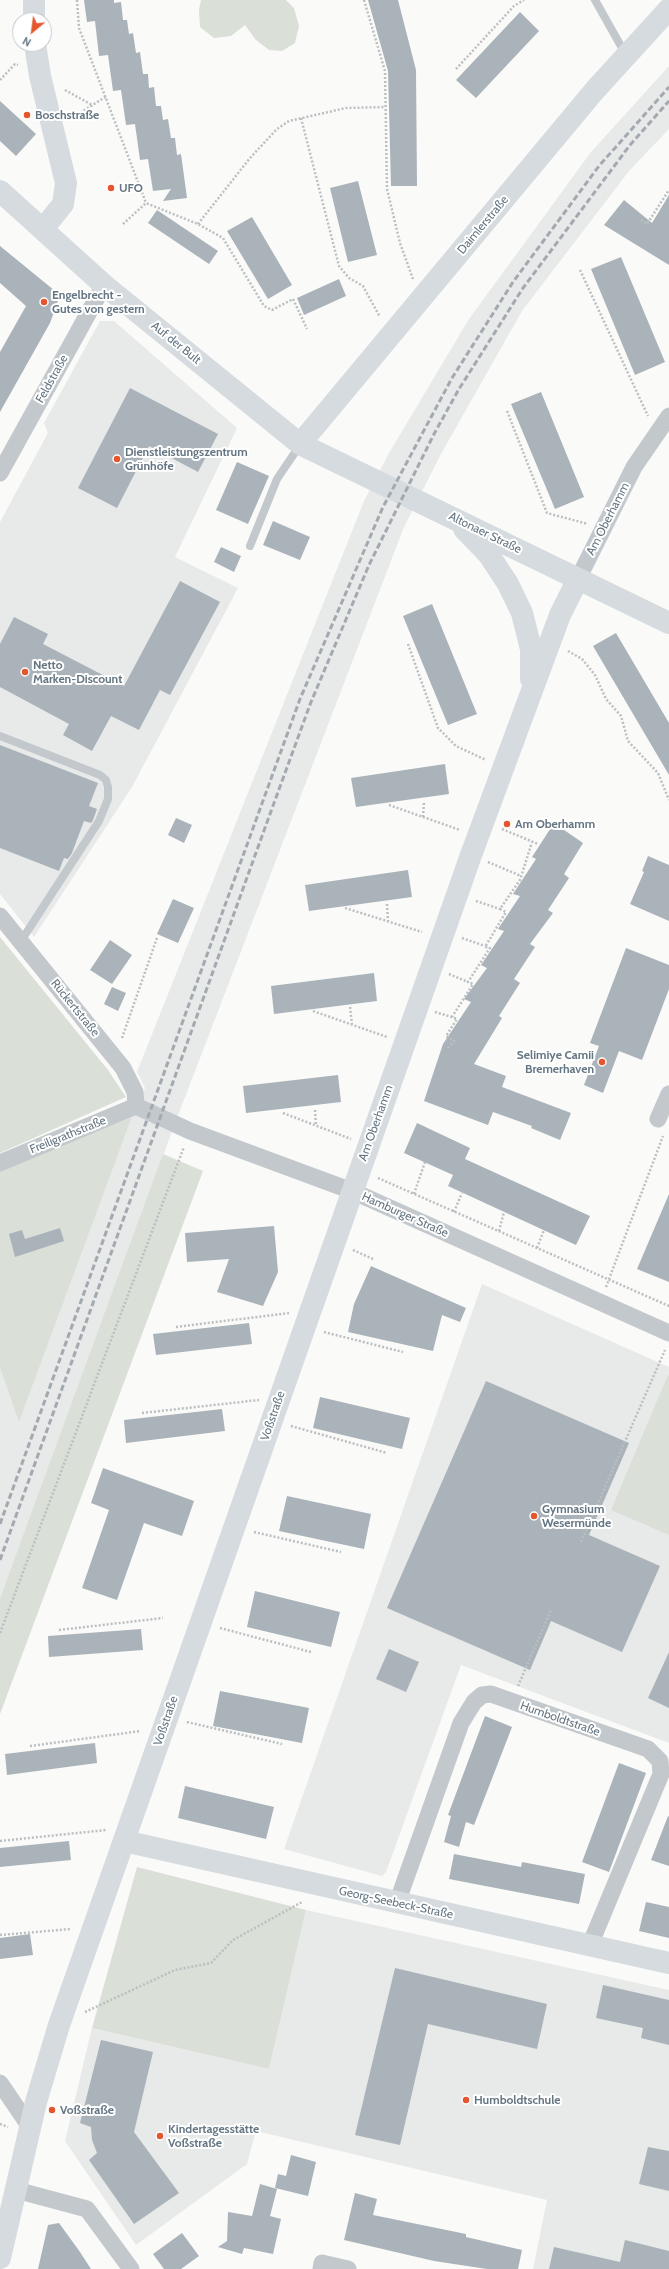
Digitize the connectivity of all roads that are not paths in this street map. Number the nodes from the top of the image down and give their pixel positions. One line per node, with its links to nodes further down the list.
1 (34, 0): 4 (street)
2 (594, 0): 6 (lane)
3 (669, 9): 6 (street, Daimlerstraße)
4 (34, 12)
5 (36, 52): 8 (street)
6 (626, 56): 11 (street, Daimlerstraße)
7 (0, 191): 8 (street, Auf der Bult)
8 (43, 229): 9 (street, Auf der Bult)
9 (104, 285): 11 (street, Auf der Bult); 12 (street, Feldstraße)
10 (669, 416): 15 (street, Am Oberhamm)
11 (300, 444): 13 (street, Altonaer Straße); 14 (lane)
12 (0, 472)
13 (454, 518): 15 (street, Altonaer Straße); 17 (street)
14 (250, 546)
15 (578, 579): 16 (street, Altonaer Straße); 17 (street, Am Oberhamm)
16 (669, 623)
17 (531, 693): 25 (street, Am Oberhamm)
18 (0, 736): 20 (lane)
19 (0, 916): 20 (street, Rückertstraße)
20 (20, 941): 22 (street, Rückertstraße)
21 (669, 1094): 23 (street)
22 (129, 1109): 24 (street, Freiligrathstraße); 25 (street, Hamburger Straße)
23 (658, 1119)
24 (0, 1163)
25 (352, 1191): 26 (street, Hamburger Straße); 27 (street, Voßstraße)
26 (668, 1339)
27 (126, 1835): 28 (street, Georg-Seebeck-Straße); 32 (street, Voßstraße)
28 (397, 1903): 29 (street, Georg-Seebeck-Straße); 29 (street, Humboldtstraße)
29 (590, 1944): 30 (street, Georg-Seebeck-Straße)
30 (669, 1963)
31 (0, 2083): 32 (street)
32 (30, 2127): 33 (street, Voßstraße)
33 (16, 2190): 34 (street, Voßstraße); 36 (street)
34 (0, 2258)
35 (321, 2266): 37 (street)
36 (131, 2269)
37 (348, 2269)

